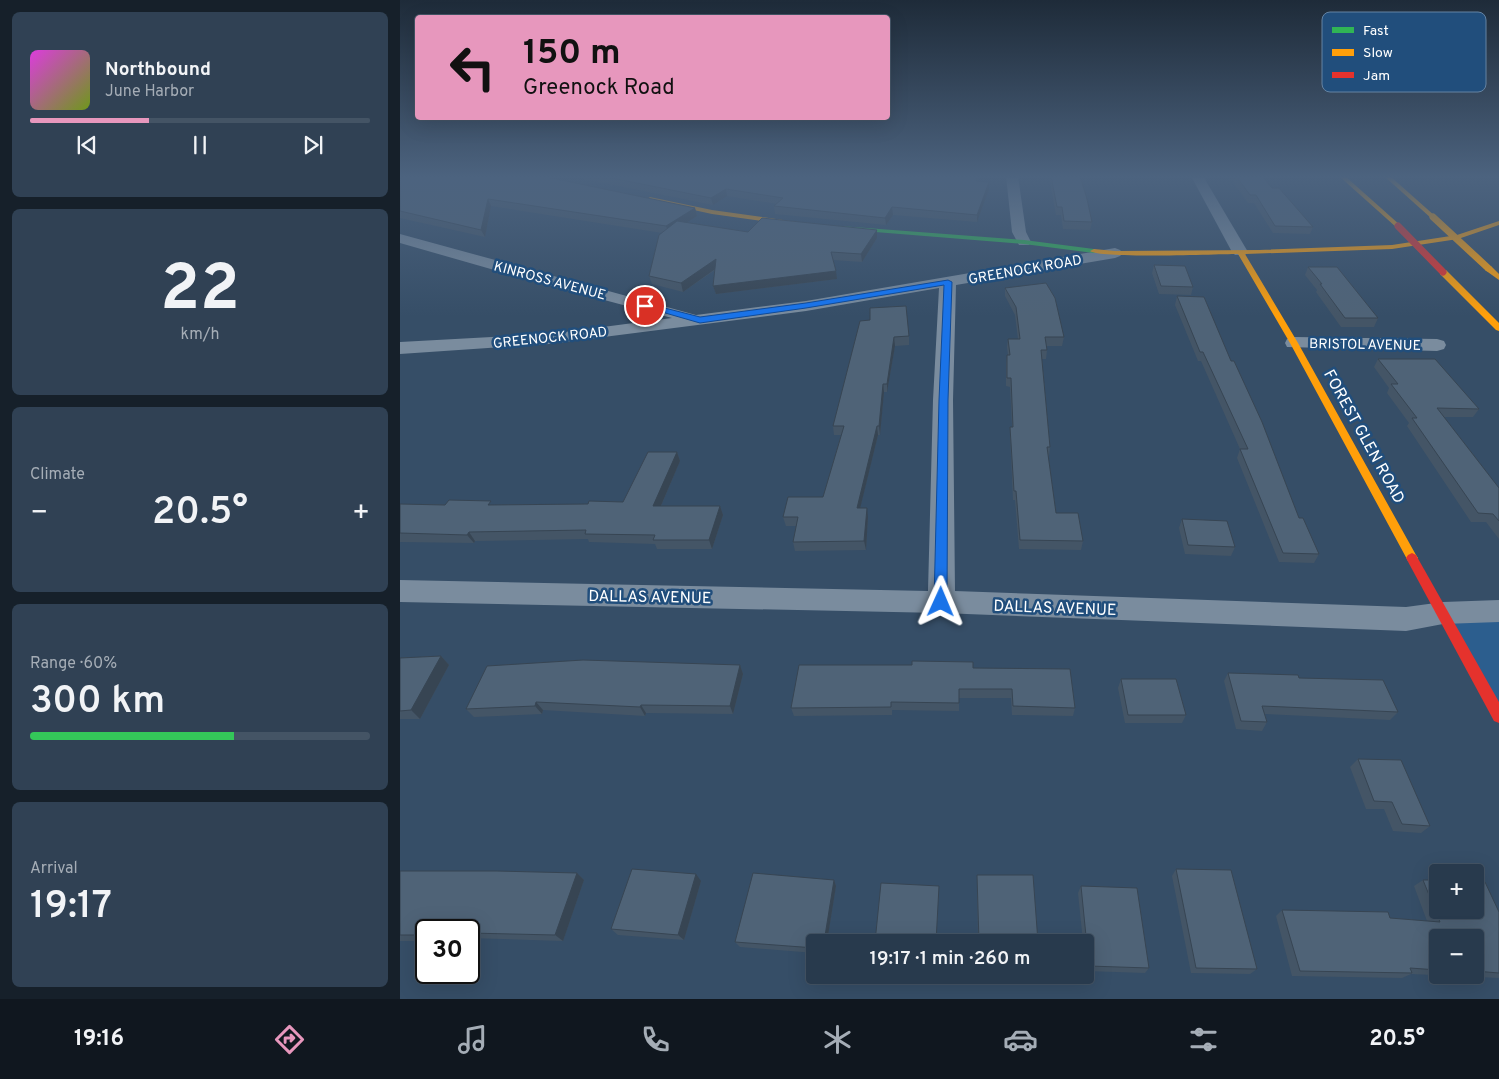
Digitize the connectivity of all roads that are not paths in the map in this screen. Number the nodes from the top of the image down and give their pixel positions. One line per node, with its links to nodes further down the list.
1 (792, 223): 8 (main road)
2 (1018, 223): 12 (street)
3 (1223, 223): 13 (street, FOREST GLEN ROAD)
4 (1394, 223): 9 (main road)
5 (1395, 223): 9 (main road)
6 (1438, 223): 15 (main road, bridge)
7 (1499, 223): 13 (main road)
8 (810, 225)
9 (1398, 226): 18 (main road, bridge)
10 (827, 227): 12 (main road)
11 (400, 238): 17 (street, KINROSS AVENUE)
12 (1024, 242): 14 (main road)
13 (1240, 252): 14 (main road); 19 (main road, FOREST GLEN ROAD)
14 (1115, 253): 16 (street, GREENOCK ROAD)
15 (1499, 278)
16 (948, 282): 17 (street, GREENOCK ROAD); 23 (street)
17 (700, 320): 21 (street, GREENOCK ROAD)
18 (1499, 328)
19 (1294, 343): 20 (street, BRISTOL AVENUE); 25 (main road, FOREST GLEN ROAD)
20 (1437, 345)
21 (400, 348)
22 (400, 591): 23 (street, DALLAS AVENUE)
23 (941, 602): 25 (street, DALLAS AVENUE)
24 (1499, 611): 25 (street, DALLAS AVENUE)
25 (1443, 613): 26 (main road, FOREST GLEN ROAD)
26 (1499, 716)

